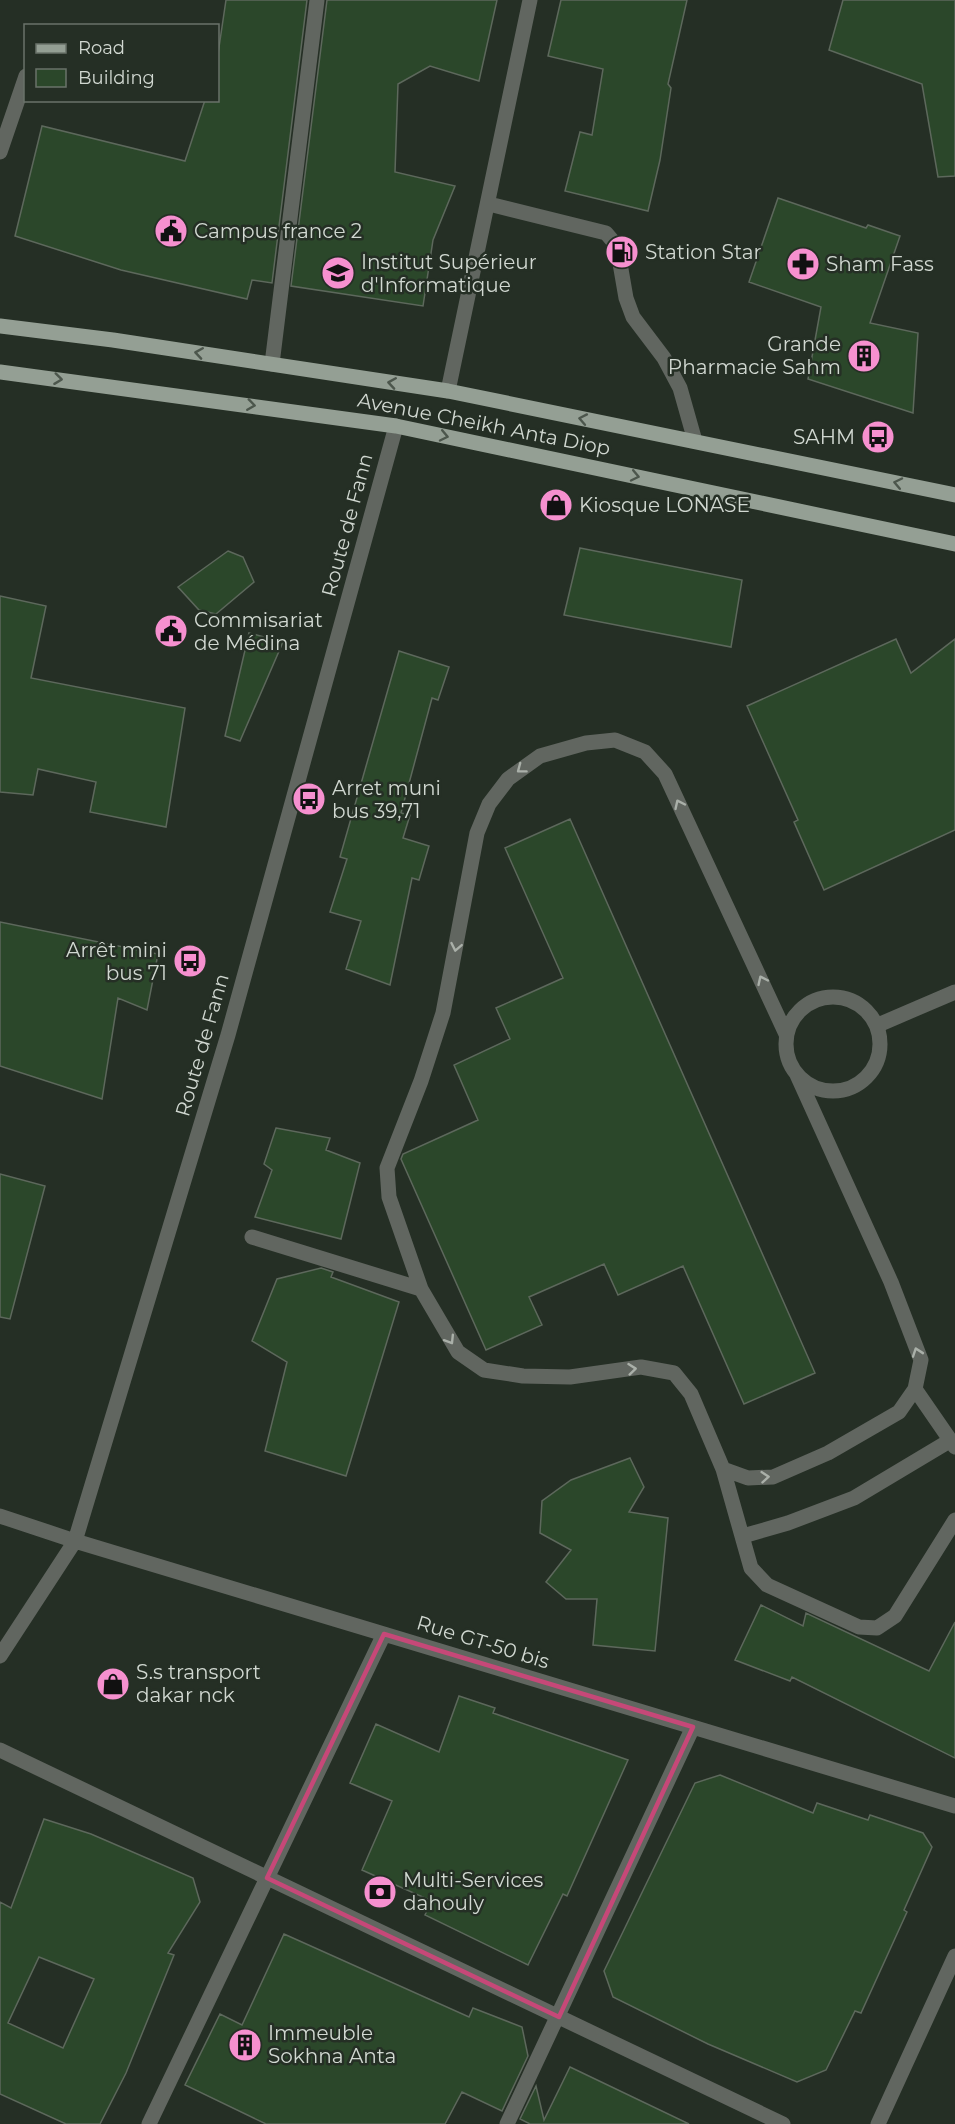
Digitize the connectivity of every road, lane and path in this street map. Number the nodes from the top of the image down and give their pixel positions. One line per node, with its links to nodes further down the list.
1 (317, 0): 7 (street)
2 (530, 0): 5 (street)
3 (24, 82): 4 (street)
4 (0, 152)
5 (489, 204): 9 (street); 11 (street)
6 (0, 326): 7 (main road, Avenue Cheikh Anta Diop, one-way to 6)
7 (272, 364): 9 (main road, Avenue Cheikh Anta Diop, one-way to 7)
8 (0, 372): 10 (main road, Avenue Cheikh Anta Diop, one-way to 10)
9 (448, 392): 11 (main road, Avenue Cheikh Anta Diop, one-way to 9)
10 (396, 426): 13 (main road, Avenue Cheikh Anta Diop, one-way to 13); 26 (street, Route de Fann)
11 (695, 441): 12 (main road, Avenue Cheikh Anta Diop, one-way to 11)
12 (955, 495)
13 (955, 544)
14 (955, 992): 15 (street)
15 (878, 1025): 16 (street); 17 (street)
16 (786, 1034): 17 (street); 19 (street, one-way to 19)
17 (797, 1075): 20 (street, one-way to 17)
18 (252, 1237): 19 (street)
19 (422, 1289): 22 (street, one-way to 22)
20 (915, 1389): 21 (street); 22 (street, one-way to 20)
21 (953, 1443): 25 (street)
22 (723, 1469): 25 (street)
23 (0, 1516): 26 (street, Rue GT-50 bis)
24 (955, 1520): 25 (street)
25 (743, 1536)
26 (75, 1541): 27 (street, Rue GT-50 bis); 28 (street, Route de Fann)
27 (384, 1634): 29 (street, Rue GT-50 bis); 32 (street)
28 (0, 1656)
29 (693, 1727): 31 (street, Rue GT-50 bis); 34 (street)
30 (0, 1750): 32 (street)
31 (955, 1806)
32 (267, 1878): 34 (street); 35 (street)
33 (955, 1956): 38 (street)
34 (559, 2017): 36 (street); 37 (street)
35 (149, 2124)
36 (507, 2124)
37 (783, 2124)
38 (878, 2124)

